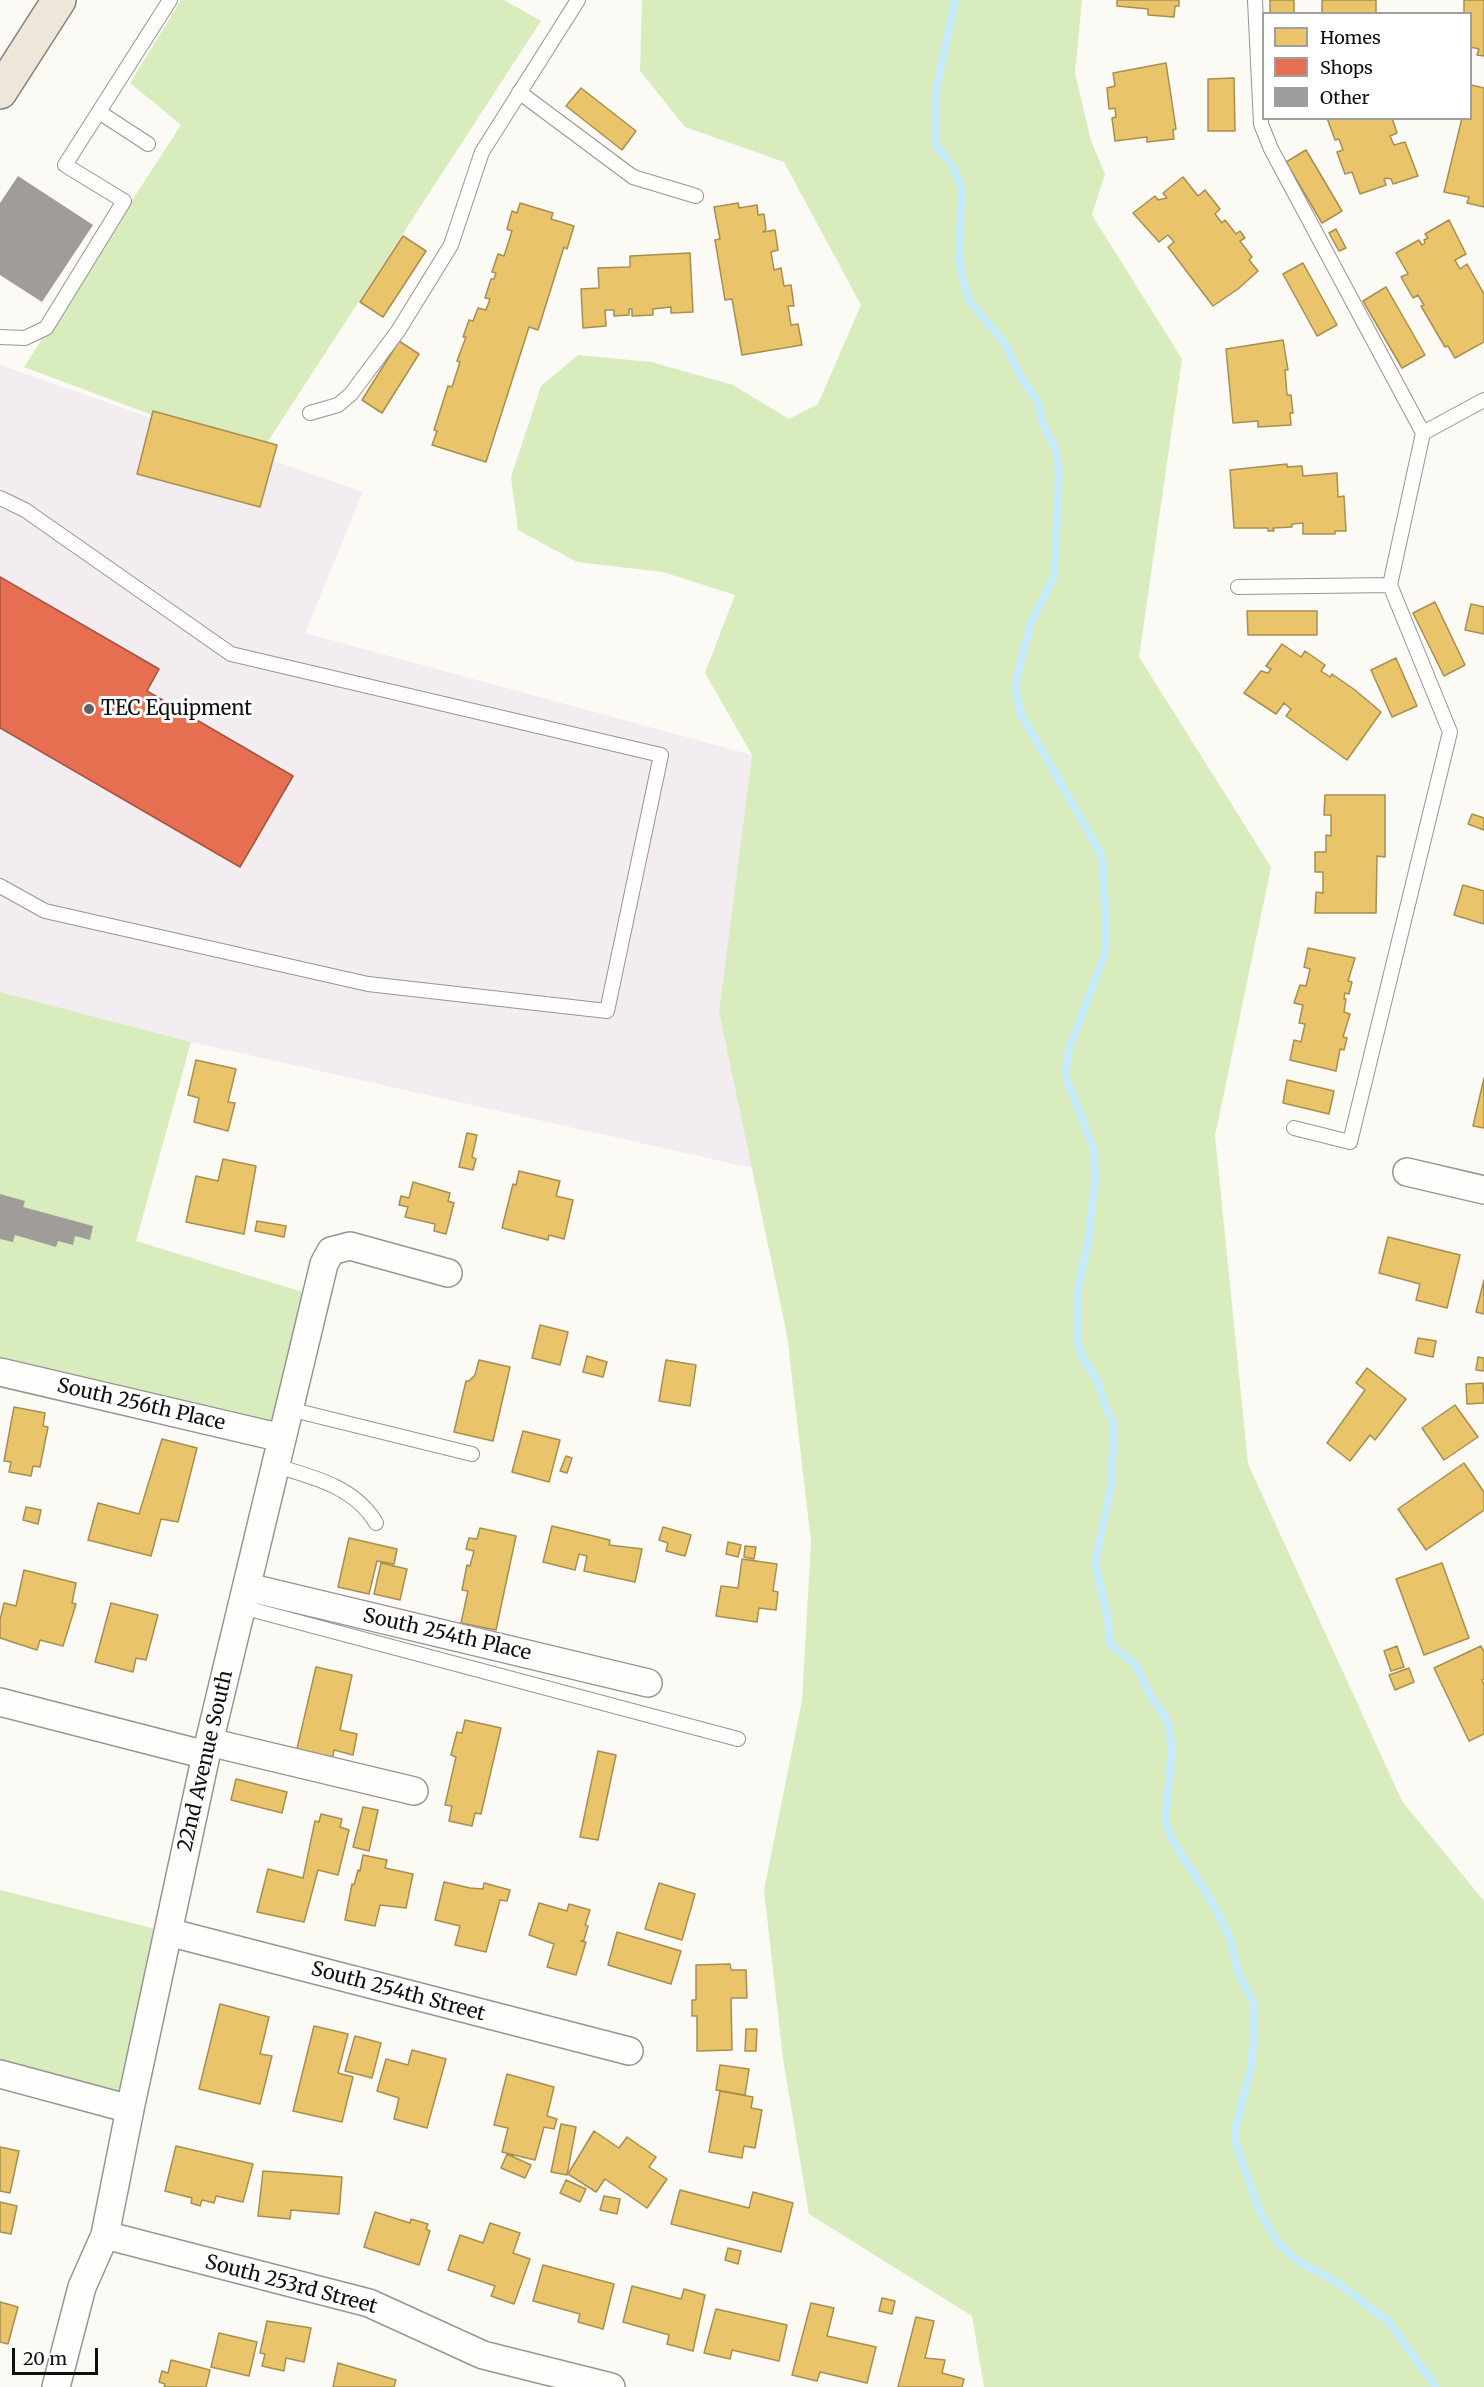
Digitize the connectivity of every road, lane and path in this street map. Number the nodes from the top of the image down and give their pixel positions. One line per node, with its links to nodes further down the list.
1 (59, 0): 5 (main road)
2 (170, 0): 7 (lane)
3 (578, 0): 6 (lane)
4 (1255, 0): 13 (lane)
5 (0, 92)
6 (519, 92): 9 (lane); 12 (lane)
7 (99, 112): 8 (lane); 10 (lane)
8 (148, 144)
9 (696, 196)
10 (0, 337)
11 (1484, 400): 13 (lane)
12 (310, 413)
13 (1423, 433): 15 (lane)
14 (0, 498): 17 (lane)
15 (1390, 585): 16 (lane); 18 (lane)
16 (1238, 587)
17 (0, 886)
18 (1294, 1128)
19 (1407, 1172): 20 (street)
20 (1484, 1190)
21 (448, 1273): 23 (street, 22nd Avenue South)
22 (0, 1372): 24 (street, South 256th Place)
23 (289, 1409): 24 (street, 22nd Avenue South); 25 (lane)
24 (282, 1438): 26 (street, 22nd Avenue South)
25 (472, 1454)
26 (276, 1466): 27 (lane); 28 (street, 22nd Avenue South)
27 (376, 1523)
28 (244, 1597): 29 (street, South 254th Place); 31 (lane); 32 (street, 22nd Avenue South)
29 (648, 1683)
30 (0, 1702): 32 (street)
31 (738, 1739)
32 (208, 1748): 33 (street); 34 (street, 22nd Avenue South)
33 (414, 1791)
34 (168, 1932): 35 (street, South 254th Street); 37 (street, 22nd Avenue South)
35 (629, 2051)
36 (0, 2074): 37 (street)
37 (129, 2109): 38 (street, 22nd Avenue South)
38 (105, 2235): 39 (street, 22nd Avenue South); 40 (street, South 253rd Street)
39 (56, 2387)
40 (611, 2387)

